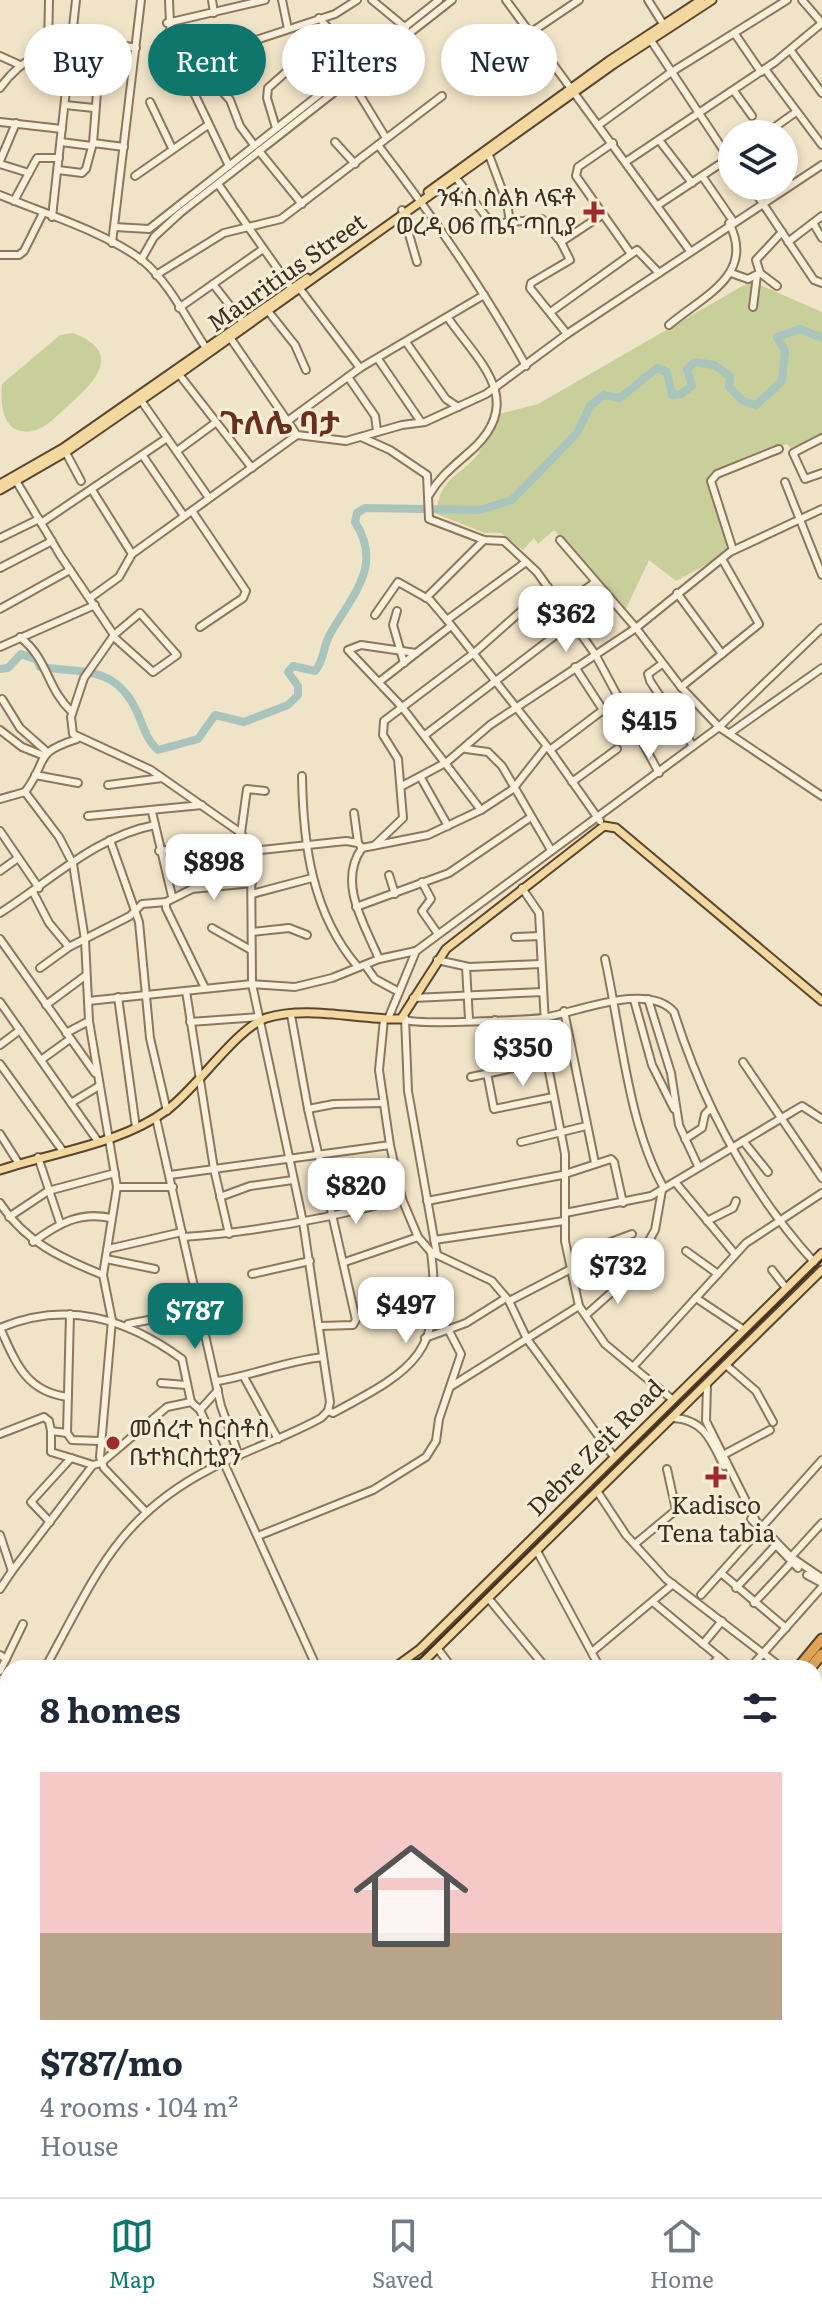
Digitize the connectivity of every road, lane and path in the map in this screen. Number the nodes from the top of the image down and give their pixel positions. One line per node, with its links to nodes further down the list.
1 (49, 0): 23 (street)
2 (76, 0): 24 (street)
3 (141, 0): 37 (street)
4 (169, 0): 21 (street)
5 (212, 0): 19 (street)
6 (265, 0): 19 (street)
7 (282, 0): 25 (street)
8 (357, 0): 20 (street)
9 (372, 0): 28 (street)
10 (439, 0): 29 (street)
11 (452, 0): 30 (street)
12 (506, 0): 31 (street)
13 (579, 0): 32 (street)
14 (648, 0): 33 (street)
15 (712, 0): 18 (main road, Mauritius Street)
16 (787, 0): 34 (street)
17 (802, 0): 22 (street)
18 (699, 2): 33 (main road, Mauritius Street)
19 (214, 13): 21 (street)
20 (319, 18): 26 (street); 27 (street)
21 (167, 23)
22 (822, 23): 38 (street)
23 (49, 24)
24 (73, 24)
25 (287, 24)
26 (302, 24)
27 (323, 24)
28 (401, 24)
29 (414, 24)
30 (417, 24)
31 (523, 24)
32 (543, 24)
33 (665, 27): 35 (main road, Mauritius Street)
34 (735, 34): 43 (street); 44 (street)
35 (649, 38): 44 (street); 47 (main road, Mauritius Street)
36 (132, 47): 37 (street)
37 (136, 48): 80 (street)
38 (791, 51): 43 (street); 49 (street)
39 (0, 56): 41 (street)
40 (24, 63): 41 (street)
41 (20, 65): 46 (street)
42 (557, 67): 47 (street)
43 (763, 70): 48 (street); 61 (street)
44 (670, 73): 62 (street); 67 (street)
45 (282, 76): 69 (street)
46 (1, 85)
47 (574, 89): 67 (street); 83 (main road, Mauritius Street); 102 (main road, Mauritius Street)
48 (734, 91): 62 (street); 63 (street)
49 (822, 93)
50 (66, 96): 59 (street)
51 (95, 96): 60 (street)
52 (194, 96): 68 (street)
53 (226, 96): 82 (street)
54 (317, 96): 69 (street)
55 (327, 96): 82 (street)
56 (360, 96): 71 (street)
57 (442, 96): 71 (street)
58 (150, 102): 81 (street)
59 (65, 105): 60 (street); 70 (street)
60 (94, 108): 77 (street)
61 (796, 112): 64 (street); 79 (street)
62 (697, 115): 72 (street); 75 (street)
63 (752, 116)
64 (785, 120)
65 (0, 122): 66 (street)
66 (16, 123): 70 (street); 87 (street)
67 (600, 124): 76 (street)
68 (208, 125): 81 (street); 89 (street)
69 (276, 128): 82 (street)
70 (62, 129): 73 (street)
71 (386, 138): 78 (street)
72 (659, 140): 86 (street); 99 (street)
73 (61, 142): 77 (street); 84 (street)
74 (335, 142): 88 (street)
75 (718, 142)
76 (613, 143): 86 (street); 110 (street)
77 (92, 144): 80 (street); 92 (street)
78 (378, 145): 88 (street); 102 (street)
79 (822, 145)
80 (124, 147): 117 (street)
81 (172, 148): 94 (street)
82 (256, 148): 85 (street); 105 (street)
83 (489, 155): 97 (main road, Mauritius Street); 113 (street)
84 (59, 158): 92 (street); 93 (street)
85 (243, 159): 89 (street); 100 (street)
86 (627, 161): 107 (street)
87 (0, 163): 93 (street)
88 (355, 164): 105 (street)
89 (229, 166): 117 (street)
90 (718, 167): 95 (street)
91 (819, 167): 96 (street); 98 (street)
92 (58, 170): 112 (street)
93 (29, 173): 103 (street)
94 (135, 176)
95 (702, 176): 99 (street); 114 (street)
96 (822, 177)
97 (456, 178): 102 (main road, Mauritius Street); 113 (street)
98 (798, 179)
99 (692, 183): 107 (street)
100 (218, 184): 116 (street); 127 (street)
101 (2, 196): 103 (street); 106 (street)
102 (420, 200): 108 (main road, Mauritius Street); 137 (street)
103 (14, 201): 109 (street)
104 (763, 201): 114 (street); 118 (street)
105 (302, 204): 116 (street)
106 (0, 205)
107 (658, 205): 124 (street)
108 (404, 212): 128 (street); 136 (main road, Mauritius Street)
109 (43, 213): 112 (street); 126 (street)
110 (602, 215): 120 (street); 125 (street)
111 (822, 216): 115 (street)
112 (52, 217): 122 (street)
113 (510, 222): 120 (street)
114 (731, 222): 124 (street); 130 (street)
115 (813, 223): 119 (street); 121 (street)
116 (247, 225): 123 (street); 132 (street)
117 (115, 227): 122 (street)
118 (782, 232): 121 (street); 131 (street)
119 (822, 238)
120 (561, 242): 141 (street)
121 (788, 242): 133 (street)
122 (112, 243): 127 (street)
123 (263, 249): 134 (street); 136 (street)
124 (690, 251): 129 (street)
125 (631, 254): 129 (street); 141 (street)
126 (0, 255)
127 (141, 260): 132 (street)
128 (417, 262)
129 (659, 273): 145 (street)
130 (731, 273): 131 (street); 144 (street)
131 (758, 274): 135 (street); 138 (street)
132 (156, 275): 139 (street)
133 (822, 283)
134 (213, 284): 139 (street); 143 (street)
135 (777, 286)
136 (296, 289): 140 (main road, Mauritius Street); 143 (main road, Mauritius Street); 151 (street)
137 (484, 295): 142 (street); 150 (street)
138 (753, 307)
139 (179, 308): 148 (street)
140 (268, 311): 143 (main road, Mauritius Street); 152 (street)
141 (552, 311): 145 (street)
142 (448, 318): 147 (street); 155 (street)
143 (244, 325): 146 (main road, Mauritius Street)
144 (669, 325)
145 (567, 334): 150 (street)
146 (229, 336): 148 (main road, Mauritius Street); 158 (street)
147 (406, 342): 149 (street); 157 (street)
148 (208, 351): 153 (main road, Mauritius Street)
149 (378, 359): 151 (street); 159 (street)
150 (526, 366): 155 (street)
151 (360, 368): 154 (street)
152 (306, 370)
153 (177, 372): 156 (main road, Mauritius Street); 160 (street)
154 (348, 377): 158 (street); 161 (street)
155 (492, 389): 157 (street); 178 (street)
156 (140, 398): 164 (street); 167 (main road, Mauritius Street)
157 (458, 407): 159 (street)
158 (289, 420): 162 (street)
159 (421, 422): 161 (street)
160 (215, 423): 168 (street); 170 (street)
161 (377, 431): 163 (street)
162 (297, 435): 163 (street); 170 (street)
163 (361, 437): 178 (street)
164 (167, 438): 168 (street); 169 (street)
165 (822, 438): 171 (street)
166 (779, 449): 189 (street)
167 (65, 450): 172 (main road, Mauritius Street); 173 (street)
168 (177, 451): 179 (street)
169 (143, 456): 177 (street); 182 (street)
170 (252, 468): 179 (street)
171 (822, 473)
172 (15, 479): 175 (main road, Mauritius Street); 176 (main road, Mauritius Street); 184 (street)
173 (81, 481)
174 (785, 482): 183 (street)
175 (0, 484)
176 (0, 490)
177 (92, 490): 184 (street); 190 (street)
178 (429, 495): 186 (street)
179 (209, 498): 181 (street)
180 (822, 509): 183 (street)
181 (192, 511): 182 (street); 207 (street)
182 (184, 516): 190 (street)
183 (798, 518): 189 (street); 195 (street)
184 (40, 521): 185 (street); 188 (street)
185 (0, 538)
186 (484, 540): 192 (street); 199 (street)
187 (560, 540): 196 (street)
188 (52, 541): 193 (street); 194 (street)
189 (733, 550): 191 (street)
190 (132, 554): 200 (street)
191 (722, 559): 198 (street); 217 (street)
192 (526, 562): 197 (street); 206 (street)
193 (0, 568)
194 (70, 570): 200 (street); 202 (street)
195 (822, 575)
196 (594, 583): 201 (street); 208 (street)
197 (548, 587): 201 (street); 215 (street)
198 (677, 593): 208 (street); 217 (street)
199 (426, 598): 204 (street); 206 (street)
200 (92, 602): 210 (street); 211 (street)
201 (562, 606): 205 (street)
202 (0, 609)
203 (397, 611): 213 (street)
204 (375, 615)
205 (574, 621): 216 (street); 222 (street)
206 (449, 623): 214 (street); 215 (street)
207 (200, 627)
208 (636, 628): 216 (street); 219 (street)
209 (822, 628): 229 (street)
210 (20, 637): 212 (street); 228 (street)
211 (114, 637): 211 (street); 228 (street)
212 (0, 647)
213 (402, 651): 214 (street); 218 (street); 223 (street)
214 (416, 653): 218 (street)
215 (474, 653): 222 (street); 226 (street)
216 (595, 654): 220 (street); 240 (street)
217 (722, 654): 224 (street)
218 (404, 663): 223 (street)
219 (662, 664): 224 (street); 234 (street)
220 (575, 667): 227 (street); 235 (street)
221 (822, 668): 231 (street)
222 (495, 681): 227 (street); 232 (street)
223 (379, 682): 226 (street)
224 (681, 687): 229 (street)
225 (2, 699): 238 (street)
226 (402, 707): 232 (street); 248 (street)
227 (516, 709): 235 (street); 236 (street)
228 (72, 712): 233 (street)
229 (719, 727): 231 (street); 234 (street)
230 (0, 730): 238 (street)
231 (730, 733): 252 (street)
232 (425, 735): 239 (street)
233 (77, 739): 238 (street); 243 (street)
234 (693, 746): 240 (street)
235 (548, 748): 245 (street); 249 (street)
236 (466, 749): 239 (street); 249 (street)
237 (617, 749): 245 (street)
238 (44, 753): 241 (street)
239 (447, 762): 244 (street); 255 (street)
240 (659, 773): 260 (street)
241 (35, 775): 246 (street); 251 (street)
242 (302, 776): 266 (street)
243 (162, 778): 247 (street); 254 (street)
244 (421, 778): 248 (street); 262 (street)
245 (572, 782): 260 (street)
246 (78, 783)
247 (108, 785)
248 (402, 786): 267 (street)
249 (513, 789): 255 (street); 259 (street)
250 (265, 791): 264 (street)
251 (25, 792): 253 (street); 273 (street)
252 (822, 796)
253 (0, 799)
254 (202, 805): 256 (street); 264 (street)
255 (481, 810): 262 (street)
256 (152, 812): 258 (street); 261 (street)
257 (354, 813): 268 (street)
258 (88, 816)
259 (531, 817): 269 (street); 277 (street)
260 (601, 822): 269 (street); 279 (main road); 319 (main road)
261 (155, 825): 265 (street); 270 (street)
262 (448, 826): 267 (street)
263 (0, 831): 272 (street)
264 (243, 836): 270 (street); 271 (street)
265 (110, 840): 273 (street); 285 (street)
266 (304, 844): 268 (street); 271 (street); 276 (street)
267 (375, 845): 268 (street)
268 (360, 846): 284 (street)
269 (551, 850): 289 (street)
270 (159, 851): 283 (street)
271 (251, 851): 278 (street)
272 (18, 858): 274 (street); 280 (street)
273 (73, 864): 280 (street); 294 (street)
274 (0, 871)
275 (389, 875): 282 (street)
276 (312, 878): 281 (street); 302 (street)
277 (422, 882): 282 (street); 289 (street)
278 (252, 883): 281 (street); 283 (street)
279 (522, 888): 291 (street); 300 (main road)
280 (36, 890): 286 (street); 295 (street)
281 (252, 894): 288 (street)
282 (395, 894): 284 (street)
283 (169, 899): 285 (street); 307 (street)
284 (356, 907): 298 (street)
285 (135, 909): 294 (street); 311 (street)
286 (0, 913)
287 (212, 928): 296 (street)
288 (252, 932): 290 (street); 296 (street)
289 (438, 934): 297 (street)
290 (307, 935)
291 (540, 936): 292 (street); 301 (street)
292 (515, 937)
293 (0, 939): 321 (street)
294 (85, 940): 295 (street); 305 (street)
295 (69, 947): 304 (street)
296 (251, 950): 306 (street)
297 (416, 951): 298 (street); 309 (street)
298 (379, 959): 302 (street)
299 (605, 959): 318 (street)
300 (437, 960): 303 (street); 314 (main road)
301 (541, 964): 303 (street); 310 (street)
302 (361, 966): 306 (street); 309 (street)
303 (466, 967): 312 (street)
304 (40, 968)
305 (85, 976): 317 (street); 321 (street)
306 (252, 984): 307 (street); 326 (street)
307 (205, 988): 308 (street)
308 (186, 991): 311 (street); 331 (street)
309 (399, 992): 327 (street)
310 (543, 992): 312 (street); 324 (street)
311 (149, 994): 313 (street); 351 (street)
312 (467, 995): 314 (street); 328 (street)
313 (118, 997): 317 (street); 356 (street)
314 (413, 998): 325 (main road)
315 (648, 999): 316 (street); 349 (street); 350 (street)
316 (634, 1000): 318 (street); 350 (street)
317 (88, 1001): 330 (street)
318 (615, 1001): 322 (street); 384 (street)
319 (822, 1001)
320 (0, 1002): 332 (street)
321 (46, 1005): 333 (street)
322 (564, 1011): 324 (street); 355 (street)
323 (291, 1015): 326 (main road); 327 (main road); 348 (street)
324 (546, 1017): 329 (street); 336 (street)
325 (405, 1018): 327 (main road); 328 (street); 389 (street)
326 (259, 1019): 331 (street); 343 (main road); 369 (street)
327 (386, 1019): 347 (street)
328 (469, 1019): 329 (street)
329 (495, 1020): 339 (street)
330 (89, 1021): 333 (street); 341 (street)
331 (190, 1022): 343 (street)
332 (20, 1030): 334 (street); 335 (street)
333 (68, 1036): 335 (street); 341 (street)
334 (0, 1045)
335 (41, 1060): 346 (street)
336 (547, 1061): 339 (street); 345 (street)
337 (743, 1062): 353 (street)
338 (0, 1064): 366 (street)
339 (500, 1069): 340 (street)
340 (487, 1073): 342 (street); 345 (street)
341 (97, 1076): 344 (street)
342 (471, 1077)
343 (199, 1082): 351 (main road); 373 (street)
344 (99, 1086): 346 (street); 359 (street)
345 (553, 1097): 357 (street)
346 (71, 1103): 361 (street)
347 (384, 1103): 348 (street); 364 (street)
348 (308, 1109): 367 (street)
349 (710, 1109): 360 (street); 365 (street)
350 (675, 1110): 360 (street)
351 (167, 1111): 352 (main road)
352 (156, 1118): 356 (main road); 378 (street)
353 (781, 1119): 354 (street); 362 (street); 379 (street)
354 (822, 1119)
355 (586, 1126): 357 (street); 370 (street)
356 (136, 1128): 359 (main road)
357 (561, 1132): 363 (street); 377 (street)
358 (0, 1134): 371 (street)
359 (108, 1137): 361 (main road); 376 (street)
360 (685, 1139): 372 (street)
361 (97, 1140): 366 (main road)
362 (743, 1141): 365 (street); 375 (street)
363 (521, 1142)
364 (390, 1145): 367 (street); 388 (street)
365 (733, 1147): 372 (street); 397 (street)
366 (62, 1150): 368 (main road)
367 (320, 1154): 369 (street); 394 (street)
368 (38, 1157): 371 (main road); 385 (street)
369 (288, 1158): 373 (street); 380 (street)
370 (595, 1163): 377 (street); 392 (street)
371 (19, 1164): 374 (main road)
372 (698, 1166): 381 (street)
373 (214, 1169): 378 (street); 387 (street)
374 (0, 1170)
375 (768, 1172)
376 (115, 1173): 382 (street); 385 (street)
377 (566, 1173): 389 (street); 395 (street)
378 (170, 1175): 383 (street)
379 (822, 1178)
380 (293, 1180): 387 (street); 399 (street)
381 (675, 1182): 384 (street); 398 (street)
382 (117, 1187): 383 (street); 396 (street)
383 (173, 1187): 401 (street)
384 (663, 1189): 392 (street); 424 (street)
385 (48, 1191): 393 (street); 400 (street)
386 (822, 1193): 397 (street)
387 (220, 1197): 402 (street)
388 (402, 1199): 394 (street); 404 (street)
389 (427, 1201): 405 (street)
390 (736, 1201): 398 (street)
391 (0, 1203): 393 (street)
392 (623, 1203): 395 (street)
393 (9, 1217): 406 (street)
394 (332, 1217): 399 (street); 414 (street)
395 (565, 1217): 405 (street); 417 (street)
396 (111, 1218): 400 (street); 407 (street)
397 (777, 1220): 411 (street); 415 (street)
398 (707, 1221): 411 (street)
399 (303, 1222): 402 (street); 413 (street)
400 (60, 1223): 406 (street)
401 (183, 1234): 402 (street); 407 (street); 429 (street)
402 (229, 1234)
403 (632, 1234): 417 (street)
404 (418, 1237): 410 (street); 414 (street)
405 (434, 1240): 410 (street)
406 (33, 1242): 422 (street)
407 (108, 1249): 412 (street)
408 (686, 1251): 421 (street)
409 (822, 1253): 415 (main road, Debre Zeit Road)
410 (434, 1254): 427 (street); 440 (street)
411 (735, 1254): 421 (street)
412 (106, 1259): 416 (street); 422 (street)
413 (310, 1261): 420 (street); 435 (street)
414 (345, 1262): 435 (street)
415 (814, 1262): 425 (main road, Debre Zeit Road)
416 (155, 1269)
417 (569, 1270): 427 (street); 428 (street)
418 (772, 1270): 425 (street)
419 (822, 1270): 443 (main road, Debre Zeit Road)
420 (252, 1274)
421 (718, 1274): 426 (street)
422 (103, 1275): 432 (street)
423 (631, 1275): 431 (street)
424 (641, 1280)
425 (786, 1288): 438 (main road, Debre Zeit Road)
426 (696, 1298): 438 (street); 444 (street)
427 (508, 1300): 437 (street); 441 (street)
428 (579, 1306): 431 (street); 441 (street)
429 (200, 1310): 433 (street); 446 (street)
430 (70, 1314): 432 (street); 436 (street); 452 (street)
431 (586, 1315): 444 (street)
432 (112, 1320): 434 (street); 464 (street)
433 (149, 1322): 434 (street); 439 (street)
434 (128, 1324): 439 (street)
435 (320, 1326): 442 (street)
436 (0, 1328): 452 (street)
437 (448, 1329): 440 (street); 450 (street)
438 (744, 1330): 453 (main road, Debre Zeit Road)
439 (149, 1338): 449 (street)
440 (425, 1338): 456 (street)
441 (527, 1339): 450 (street); 466 (street)
442 (323, 1357): 445 (street); 456 (street)
443 (726, 1365): 448 (main road, Debre Zeit Road); 458 (street)
444 (633, 1367): 453 (street)
445 (244, 1377): 446 (street); 463 (street)
446 (218, 1381): 451 (street)
447 (161, 1383): 449 (street)
448 (707, 1384): 457 (main road, Debre Zeit Road); 468 (street)
449 (186, 1385): 454 (street)
450 (450, 1387): 479 (street)
451 (218, 1390): 455 (street); 465 (street)
452 (68, 1397): 461 (street)
453 (673, 1400): 466 (main road, Debre Zeit Road)
454 (191, 1402): 455 (street); 471 (street)
455 (200, 1410): 470 (street)
456 (328, 1411): 463 (street)
457 (673, 1418): 468 (street); 473 (main road, Debre Zeit Road)
458 (773, 1422)
459 (770, 1430): 468 (street)
460 (51, 1431): 461 (street); 462 (street); 467 (street)
461 (67, 1433): 464 (street)
462 (0, 1434)
463 (278, 1439): 465 (street)
464 (100, 1441): 471 (street)
465 (239, 1456): 470 (street)
466 (614, 1457): 506 (main road, Debre Zeit Road)
467 (71, 1458): 471 (street); 475 (street)
468 (724, 1460): 477 (street)
469 (822, 1460): 477 (street)
470 (224, 1461): 474 (street); 479 (street)
471 (97, 1464): 474 (street); 475 (street)
472 (667, 1469): 480 (street)
473 (597, 1491): 480 (street); 482 (main road, Debre Zeit Road)
474 (145, 1511): 504 (street)
475 (50, 1522): 484 (street)
476 (822, 1523): 483 (street)
477 (759, 1528): 481 (street); 483 (street); 485 (street)
478 (0, 1535): 484 (street)
479 (258, 1536): 505 (street)
480 (635, 1544): 487 (street)
481 (774, 1547): 483 (street); 488 (street)
482 (537, 1551): 491 (main road, Debre Zeit Road); 500 (street)
483 (791, 1560): 486 (street); 493 (street)
484 (12, 1571): 489 (street)
485 (721, 1573): 488 (street); 490 (street)
486 (822, 1583): 496 (street)
487 (673, 1584): 492 (street); 494 (street)
488 (736, 1588): 493 (street)
489 (0, 1589)
490 (701, 1595)
491 (489, 1599): 499 (main road, Debre Zeit Road); 509 (street)
492 (654, 1603): 498 (street); 500 (street)
493 (754, 1603): 496 (street)
494 (722, 1621): 498 (street); 501 (street)
495 (23, 1624): 502 (street)
496 (786, 1628): 501 (street)
497 (822, 1639): 515 (highway)
498 (703, 1644): 503 (street)
499 (438, 1649): 507 (main road, Debre Zeit Road); 508 (street)
500 (593, 1651): 510 (street)
501 (764, 1653): 513 (street); 514 (street)
502 (3, 1657)
503 (719, 1657): 511 (street); 512 (street)
504 (49, 1660)
505 (313, 1660)
506 (406, 1660)
507 (426, 1660)
508 (446, 1660)
509 (539, 1660)
510 (597, 1660)
511 (716, 1660)
512 (723, 1660)
513 (757, 1660)
514 (772, 1660)
515 (805, 1660)

